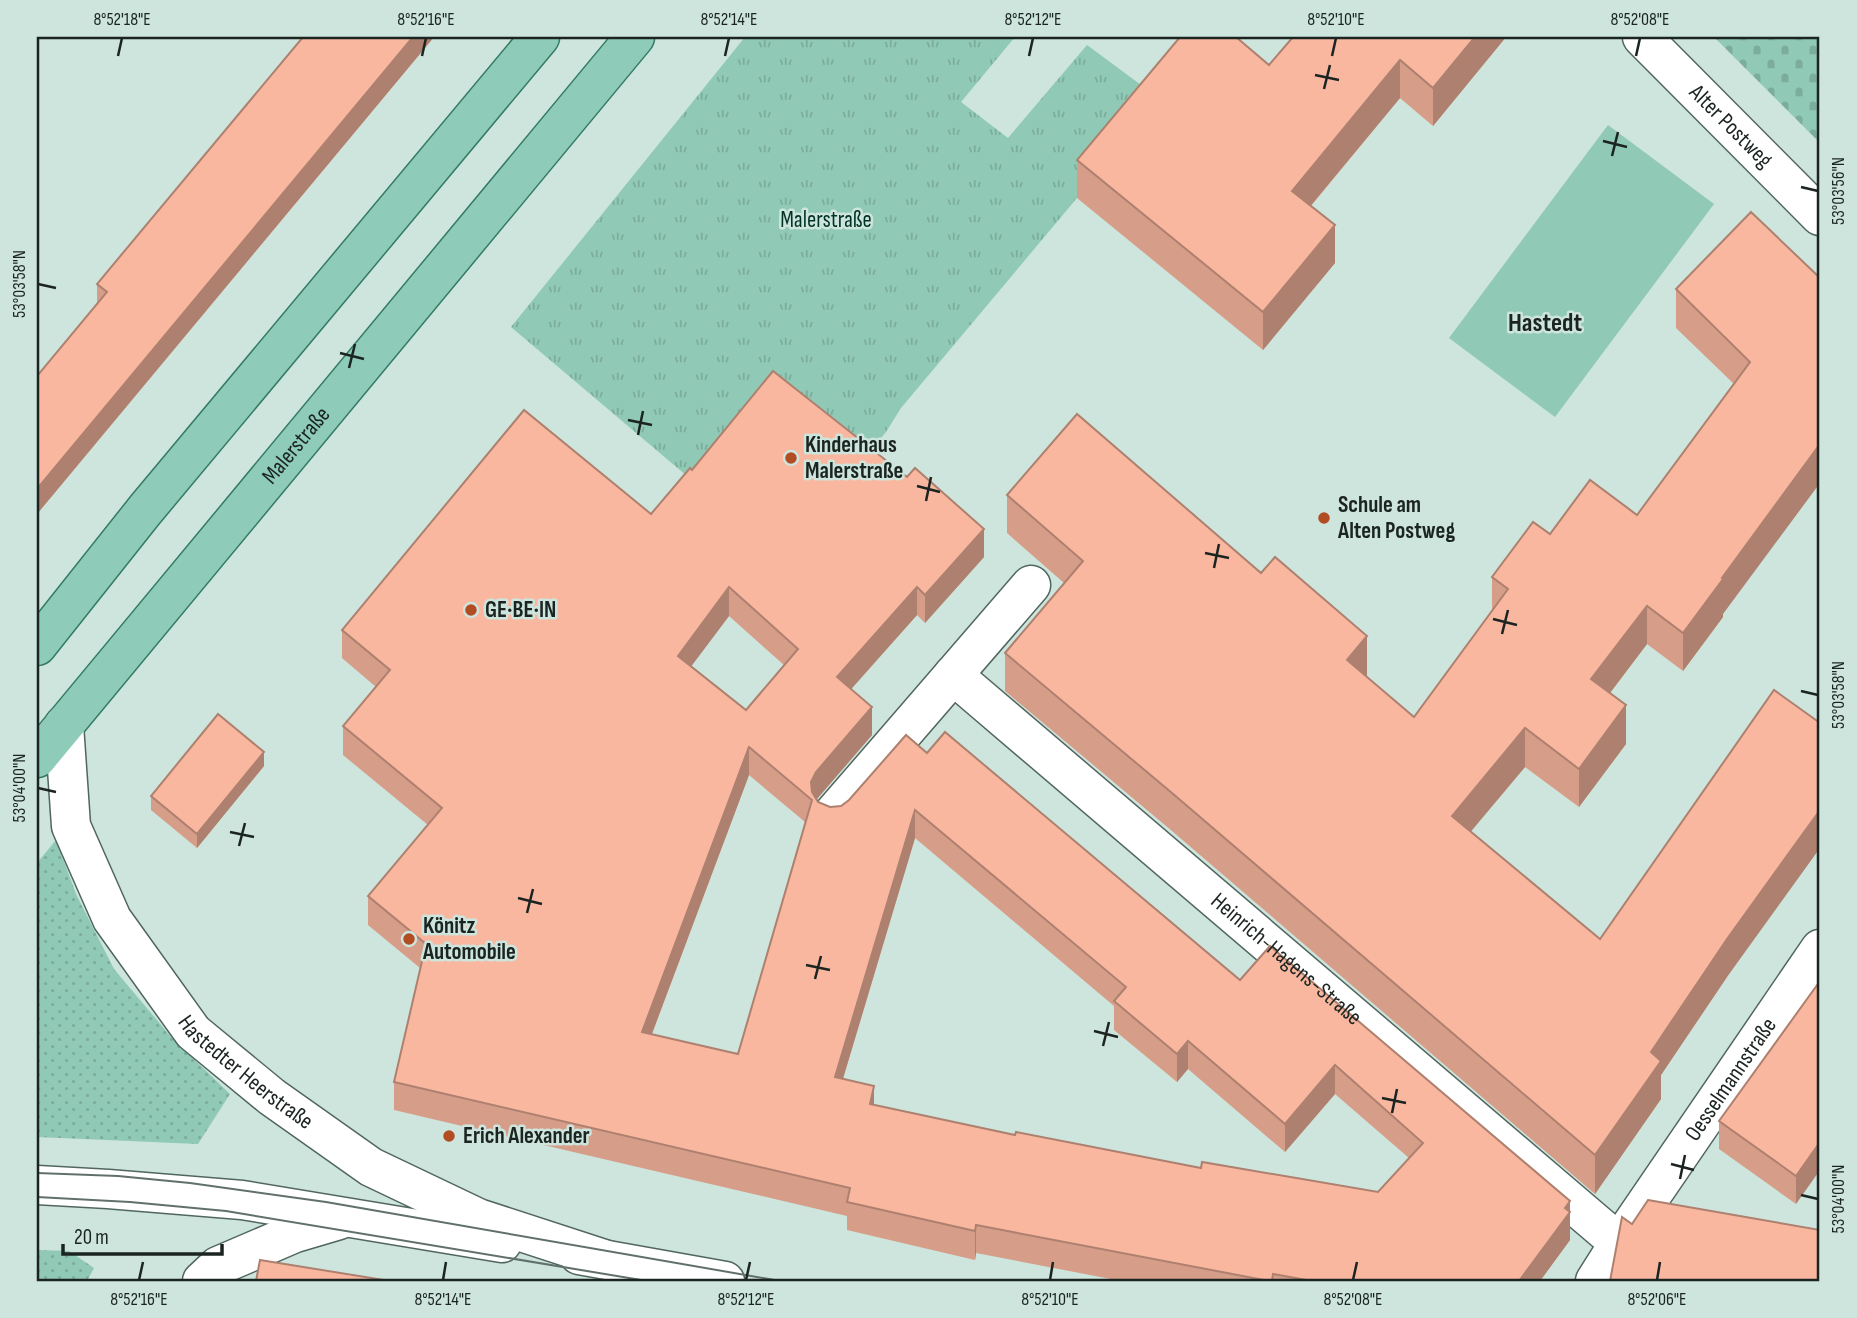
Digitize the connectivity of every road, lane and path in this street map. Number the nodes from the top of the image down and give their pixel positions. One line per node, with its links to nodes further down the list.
1 (540, 37): 6 (main road)
2 (635, 37): 8 (main road, Malerstraße)
3 (1642, 37): 4 (street, Alter Postweg)
4 (1820, 216)
5 (1031, 585): 7 (street)
6 (37, 646)
7 (953, 675): 10 (street); 14 (street, Heinrich-Hagens-Straße)
8 (64, 725): 9 (main road, Malerstraße); 15 (street, Hastedter Heerstraße)
9 (37, 758)
10 (833, 814)
11 (1820, 949): 14 (street, Oesselmannstraße)
12 (37, 1185): 13 (street)
13 (345, 1218): 15 (street, Hastedter Heerstraße); 16 (street, Hastedter Heerstraße)
14 (1619, 1243): 18 (street, Oesselmannstraße)
15 (604, 1259): 17 (street, Hastedter Heerstraße)
16 (210, 1273)
17 (725, 1281)
18 (1595, 1281)

